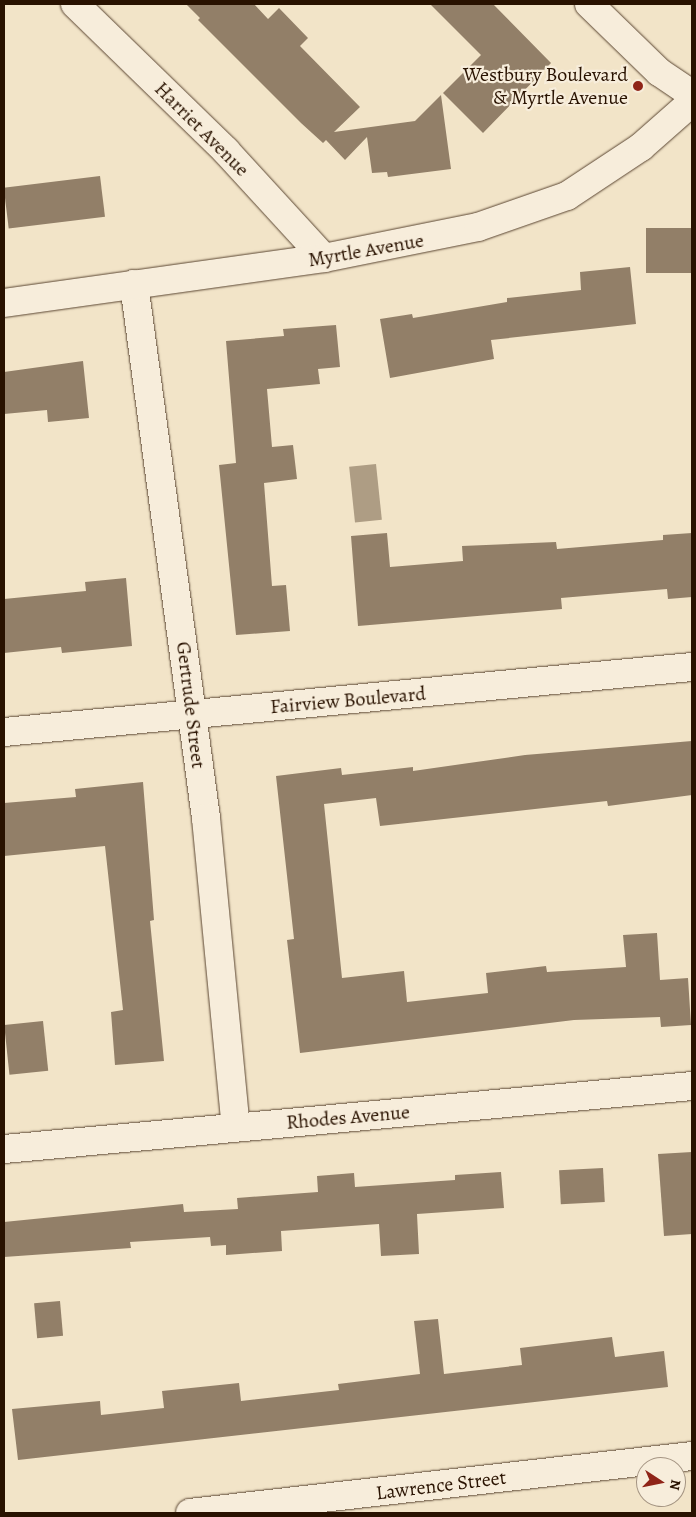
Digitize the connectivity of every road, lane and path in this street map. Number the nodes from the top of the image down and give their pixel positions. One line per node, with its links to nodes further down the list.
1 (75, 4): 5 (street, Harriet Avenue)
2 (598, 8): 3 (street)
3 (692, 94)
4 (692, 102): 5 (street, Myrtle Avenue)
5 (324, 258): 6 (street, Myrtle Avenue)
6 (134, 284): 7 (street, Myrtle Avenue); 9 (street, Gertrude Street)
7 (4, 303)
8 (692, 667): 9 (street, Fairview Boulevard)
9 (192, 714): 10 (street, Fairview Boulevard); 12 (street, Gertrude Street)
10 (4, 732)
11 (692, 1086): 12 (street, Rhodes Avenue)
12 (236, 1127): 13 (street, Rhodes Avenue)
13 (4, 1149)
14 (692, 1456): 15 (street, Lawrence Street)
15 (190, 1513)

